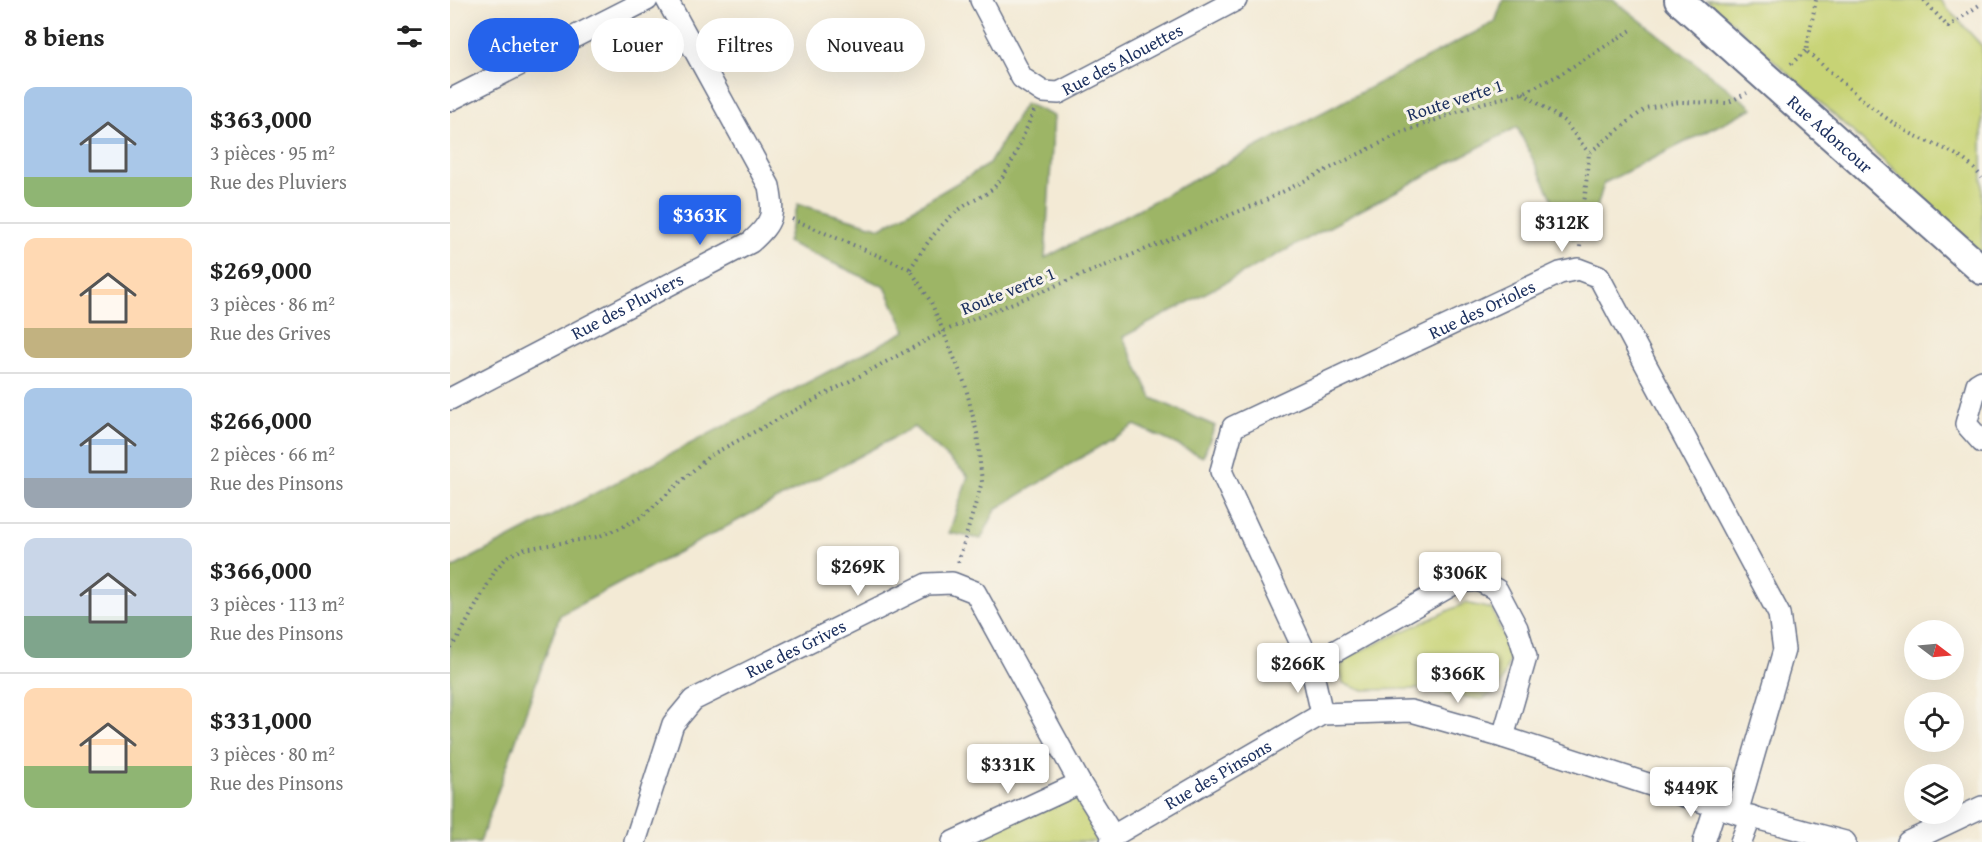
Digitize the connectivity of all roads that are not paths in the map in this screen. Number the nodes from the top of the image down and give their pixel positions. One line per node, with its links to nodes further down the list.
1 (647, 0): 6 (street)
2 (667, 0): 9 (street, Rue des Pluviers)
3 (981, 0): 4 (street, Rue des Alouettes)
4 (1236, 0)
5 (1679, 0): 7 (street, Rue Adoncour)
6 (450, 100)
7 (1982, 270)
8 (1982, 381): 10 (street)
9 (450, 399)
10 (1982, 442)
11 (1311, 665): 12 (street); 13 (street); 17 (street, Rue des Orioles)
12 (1322, 714): 13 (street, Rue des Pinsons); 18 (street, Rue des Pinsons)
13 (1503, 737): 15 (street, Rue des Pinsons)
14 (1080, 783): 18 (street, Rue des Pinsons); 19 (street, Rue des Grives); 20 (street)
15 (1716, 805): 17 (street, Rue des Pinsons); 21 (street)
16 (1982, 807): 24 (street)
17 (1744, 814): 22 (street); 23 (street, Rue des Pinsons)
18 (1112, 839)
19 (635, 842)
20 (953, 842)
21 (1704, 842)
22 (1741, 842)
23 (1845, 842)
24 (1908, 842)

